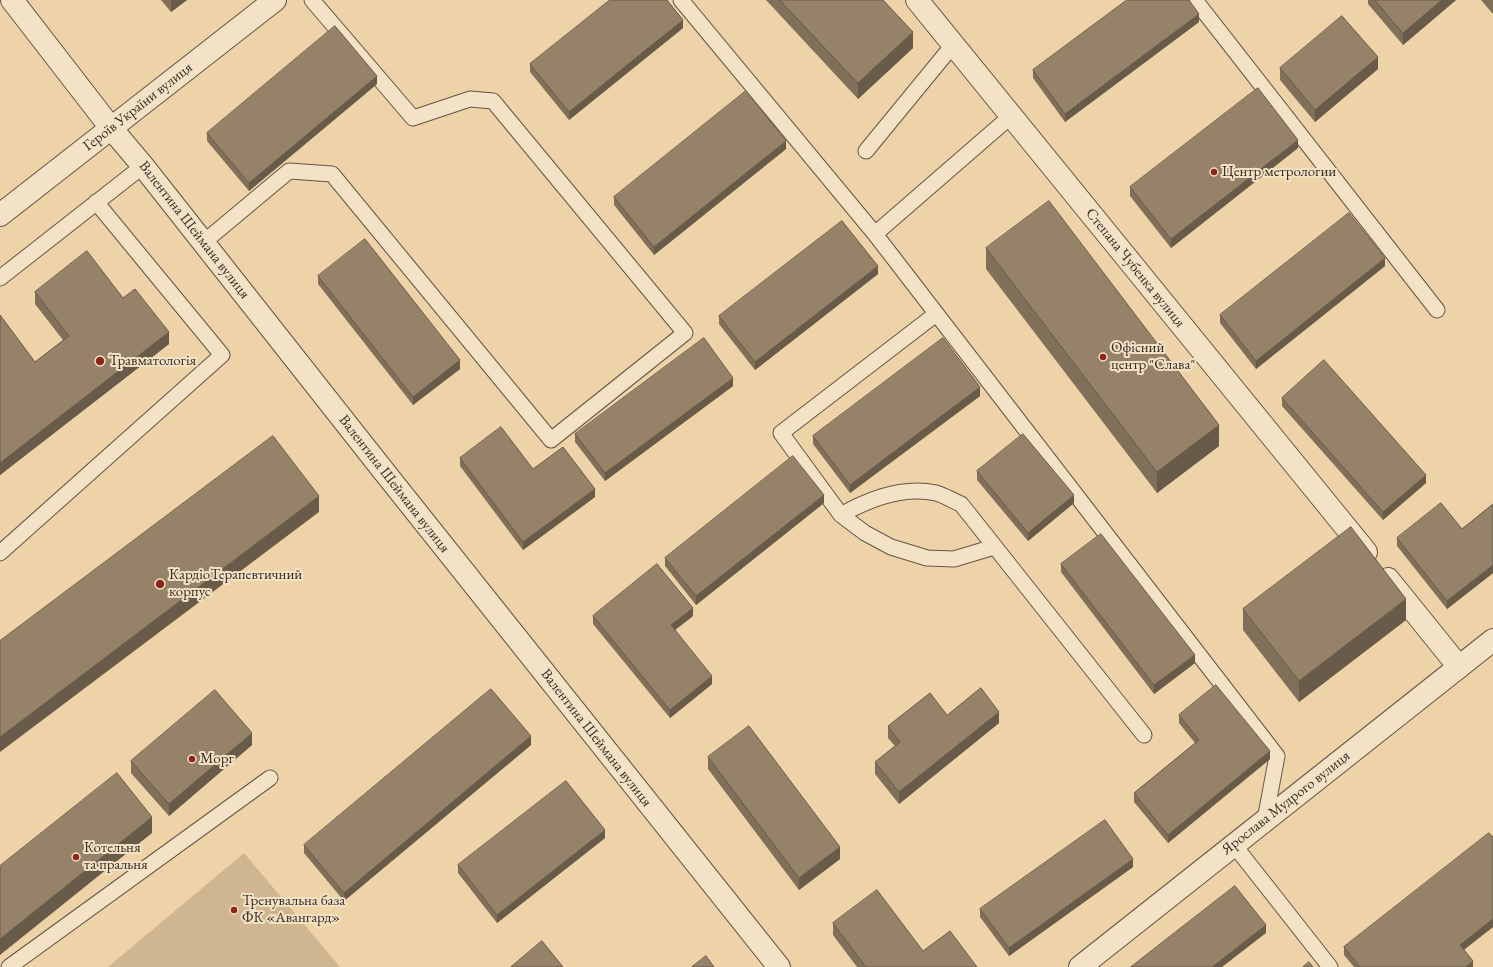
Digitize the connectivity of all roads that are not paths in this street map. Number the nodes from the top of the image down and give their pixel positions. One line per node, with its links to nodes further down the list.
1 (12, 0): 9 (street, Валентина Шеймана вулиця)
2 (275, 0): 9 (street, Героїв України вулиця)
3 (312, 0): 15 (lane)
4 (682, 0): 14 (lane)
5 (917, 0): 7 (street, Степана Чубенка вулиця)
6 (1195, 0): 17 (lane)
7 (953, 45): 8 (street, Степана Чубенка вулиця); 10 (lane)
8 (1011, 116): 14 (lane); 23 (street, Степана Чубенка вулиця)
9 (111, 128): 11 (street, Валентина Шеймана вулиця); 13 (street, Героїв України вулиця)
10 (866, 152)
11 (143, 166): 12 (lane); 15 (street, Валентина Шеймана вулиця)
12 (96, 202): 16 (lane); 21 (lane)
13 (0, 215)
14 (875, 234): 18 (lane)
15 (204, 242): 29 (street, Валентина Шеймана вулиця)
16 (0, 278)
17 (1437, 310)
18 (936, 314): 19 (lane); 26 (lane)
19 (841, 515): 20 (lane); 20 (lane)
20 (994, 547): 24 (lane)
21 (0, 554)
22 (1493, 640): 23 (street, Ярослава Мудрого вулиця)
23 (1459, 667): 26 (street, Ярослава Мудрого вулиця)
24 (1144, 735)
25 (270, 778): 28 (lane)
26 (1265, 820): 27 (street, Ярослава Мудрого вулиця)
27 (1234, 845): 30 (street, Ярослава Мудрого вулиця); 31 (lane)
28 (9, 967)
29 (779, 967)
30 (1080, 967)
31 (1330, 967)

